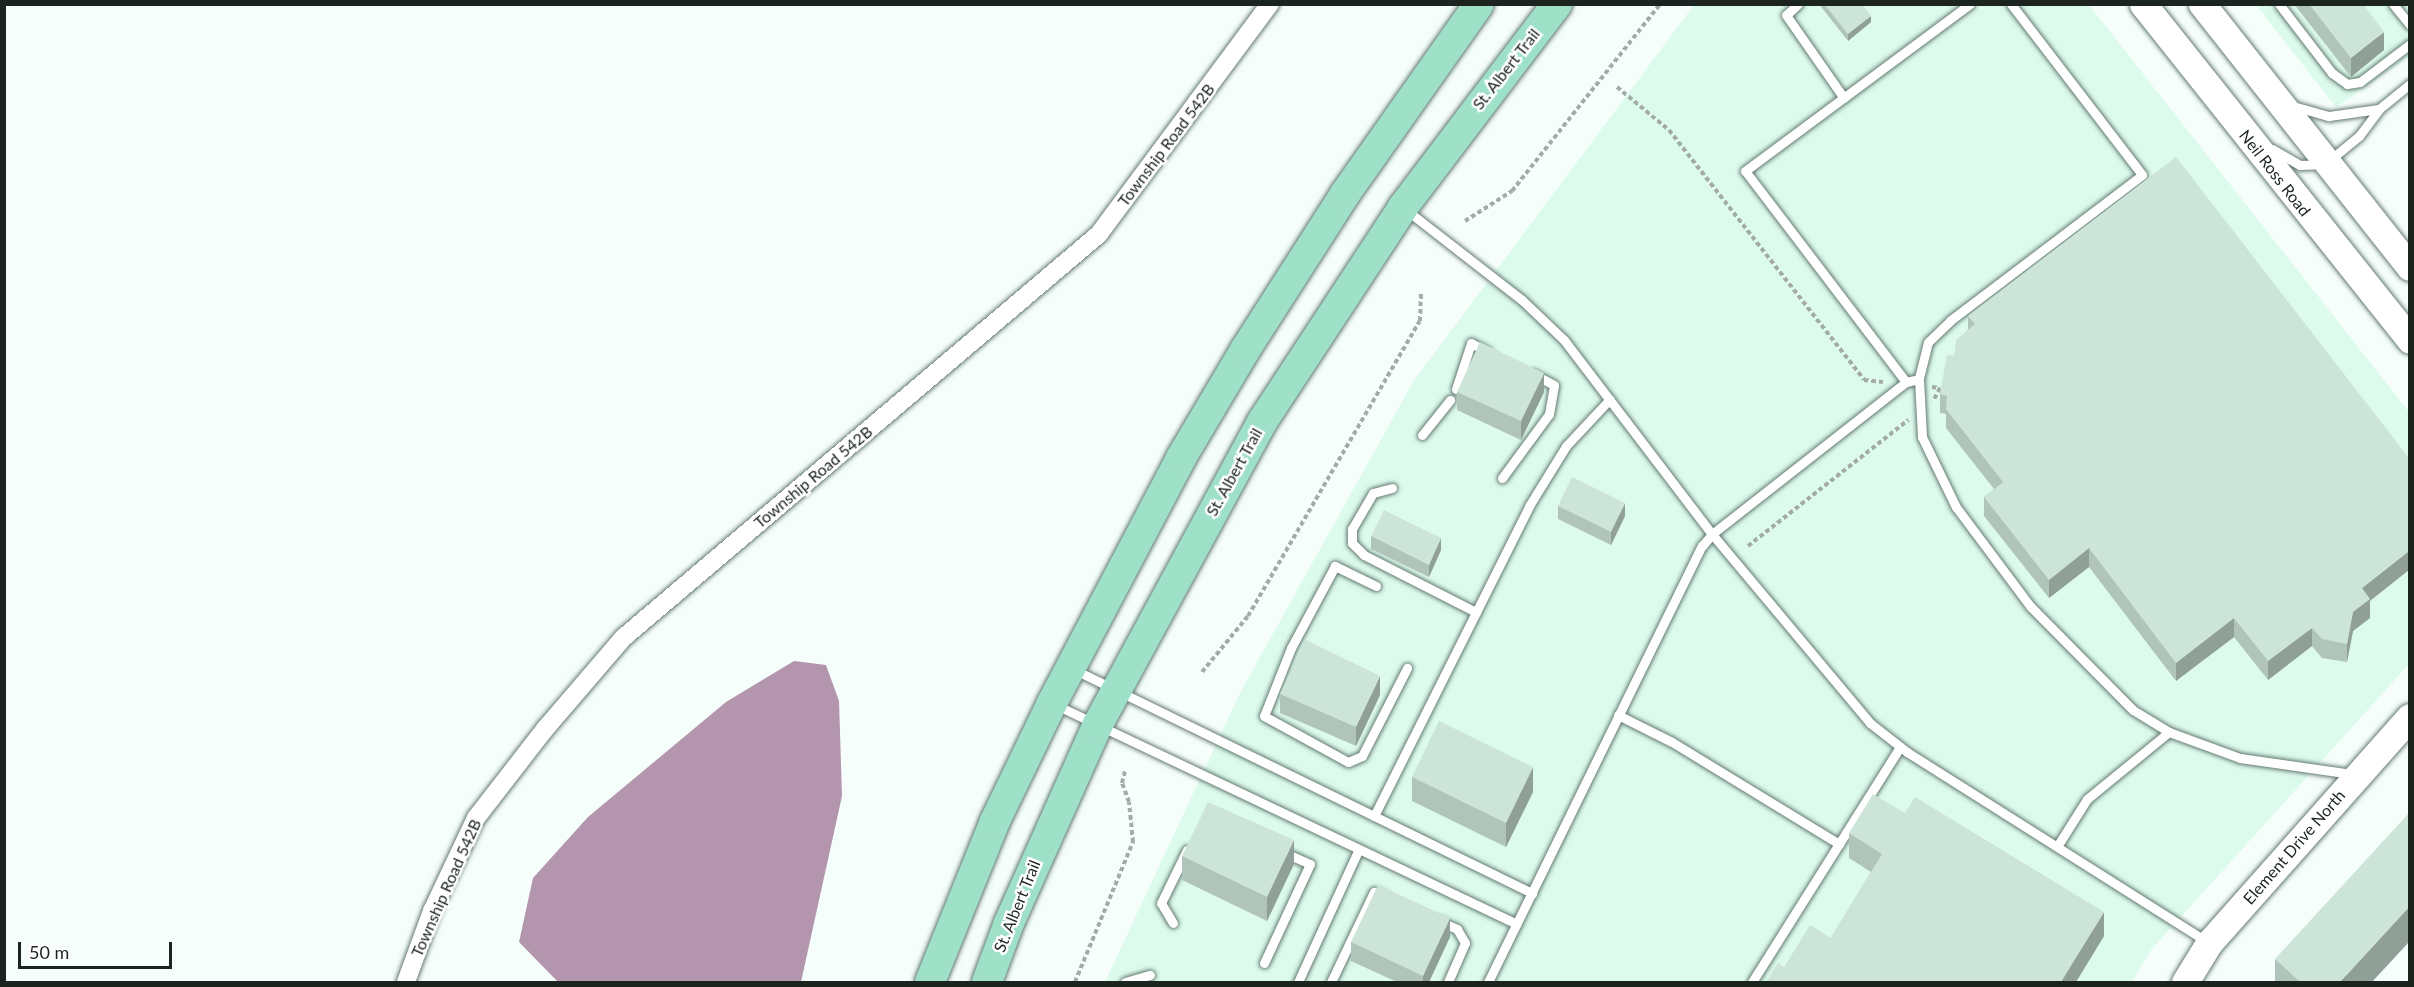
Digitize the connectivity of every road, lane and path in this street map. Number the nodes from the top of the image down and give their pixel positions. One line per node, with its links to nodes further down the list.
1 (1270, 4): 67 (street, Township Road 542B)
2 (1479, 4): 41 (main road)
3 (1557, 4): 21 (main road, St. Albert Trail)
4 (1660, 4): 22 (path)
5 (1798, 4): 18 (lane)
6 (1970, 4): 18 (lane)
7 (2011, 4): 28 (lane)
8 (2143, 4): 15 (main road, Neil Ross Road)
9 (2202, 4): 14 (main road)
10 (2279, 4): 13 (lane)
11 (2393, 4): 12 (lane)
12 (2409, 25)
13 (2409, 44)
14 (2259, 78): 19 (lane); 20 (main road)
15 (2202, 80): 20 (lane); 25 (main road, Neil Ross Road)
16 (2409, 84): 19 (lane)
17 (1617, 87): 29 (path)
18 (1844, 98): 29 (lane)
19 (2379, 109): 20 (lane)
20 (2325, 164): 23 (main road)
21 (1403, 207): 31 (lane); 44 (main road, St. Albert Trail)
22 (1465, 221)
23 (2409, 267)
24 (1421, 291): 43 (path)
25 (2409, 340)
26 (1502, 359): 30 (lane)
27 (1523, 369): 35 (lane)
28 (1919, 382): 29 (lane); 33 (lane); 33 (path)
29 (1904, 383): 37 (lane)
30 (1456, 389)
31 (1610, 399): 37 (lane); 40 (lane)
32 (1450, 400): 34 (lane)
33 (1918, 412): 38 (path); 49 (lane)
34 (1422, 435)
35 (1502, 478)
36 (1392, 488): 40 (lane)
37 (1712, 534): 46 (lane); 50 (lane)
38 (1748, 546)
39 (1376, 586): 42 (lane)
40 (1476, 612): 53 (lane)
41 (1070, 668): 44 (lane); 45 (main road)
42 (1407, 668)
43 (1202, 672)
44 (1114, 692): 48 (main road, St. Albert Trail); 53 (lane)
45 (1052, 703): 48 (lane); 68 (main road)
46 (1618, 715): 55 (lane); 59 (lane)
47 (2409, 717): 52 (main road, Element Drive North)
48 (1097, 726): 58 (lane); 69 (main road, St. Albert Trail)
49 (2169, 732): 52 (lane); 57 (lane)
50 (1900, 747): 55 (lane); 57 (lane)
51 (1125, 771): 70 (path)
52 (2358, 775): 64 (main road, Element Drive North)
53 (1374, 816): 59 (lane)
54 (1192, 838): 62 (lane)
55 (1839, 844): 76 (lane)
56 (1267, 845): 65 (lane)
57 (2058, 846): 64 (lane)
58 (1359, 849): 63 (lane); 72 (lane)
59 (1532, 893): 63 (lane)
60 (1395, 902): 73 (lane)
61 (1426, 915): 74 (lane)
62 (1173, 923)
63 (1517, 924): 75 (lane)
64 (2209, 943): 77 (main road, Element Drive North)
65 (1264, 963)
66 (1150, 975): 71 (lane)
67 (406, 982)
68 (930, 982)
69 (987, 982)
70 (1075, 982)
71 (1125, 982)
72 (1298, 982)
73 (1331, 982)
74 (1448, 982)
75 (1488, 982)
76 (1752, 982)
77 (2185, 982)

